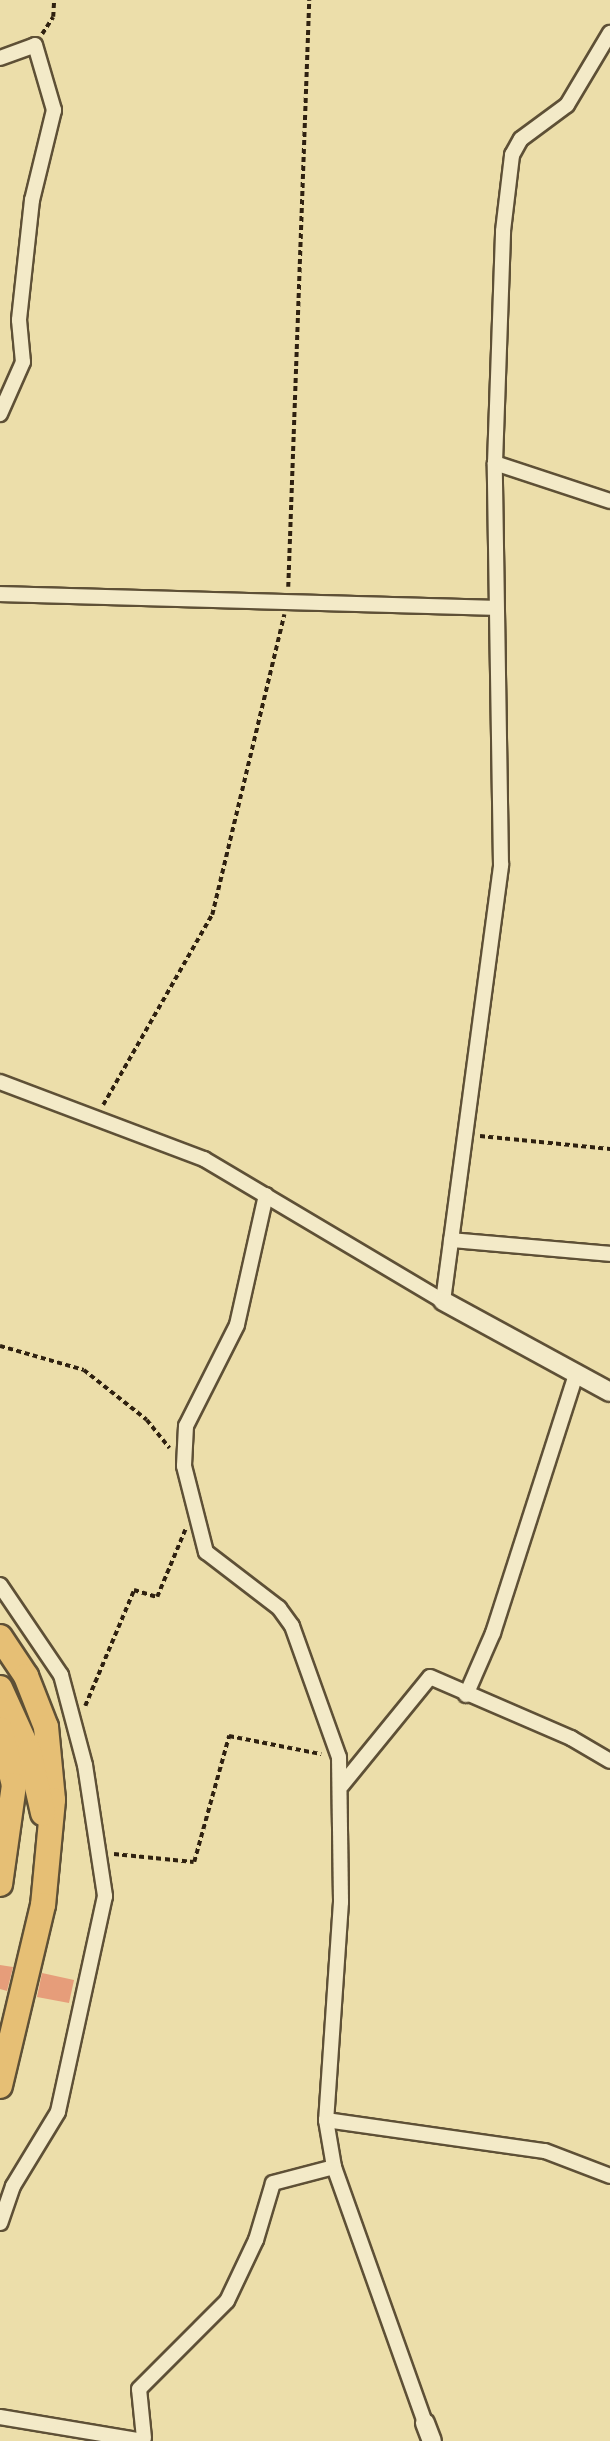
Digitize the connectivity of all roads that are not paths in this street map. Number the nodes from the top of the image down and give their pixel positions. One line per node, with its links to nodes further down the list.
1 (610, 33): 4 (street)
2 (0, 58): 3 (street)
3 (0, 414)
4 (495, 463): 5 (street); 7 (street)
5 (610, 501)
6 (0, 594): 7 (street)
7 (493, 608): 10 (street)
8 (0, 1082): 9 (street)
9 (266, 1195): 12 (street); 21 (street)
10 (451, 1240): 11 (street); 12 (street)
11 (610, 1254)
12 (443, 1301): 13 (street)
13 (576, 1374): 14 (street); 18 (street)
14 (610, 1392)
15 (0, 1585): 30 (street)
16 (0, 1637): 24 (highway)
17 (0, 1688): 24 (highway)
18 (466, 1695): 20 (street); 21 (street)
19 (0, 1729): 25 (highway)
20 (610, 1761)
21 (342, 1785): 27 (street)
22 (0, 1832): 23 (highway)
23 (0, 1860)
24 (48, 1872): 26 (highway)
25 (0, 1884)
26 (0, 2086)
27 (326, 2120): 28 (street); 29 (street)
28 (334, 2167): 32 (street); 33 (street)
29 (610, 2176)
30 (0, 2223)
31 (0, 2417): 33 (street)
32 (425, 2423): 34 (street)
33 (143, 2439)
34 (432, 2441)

